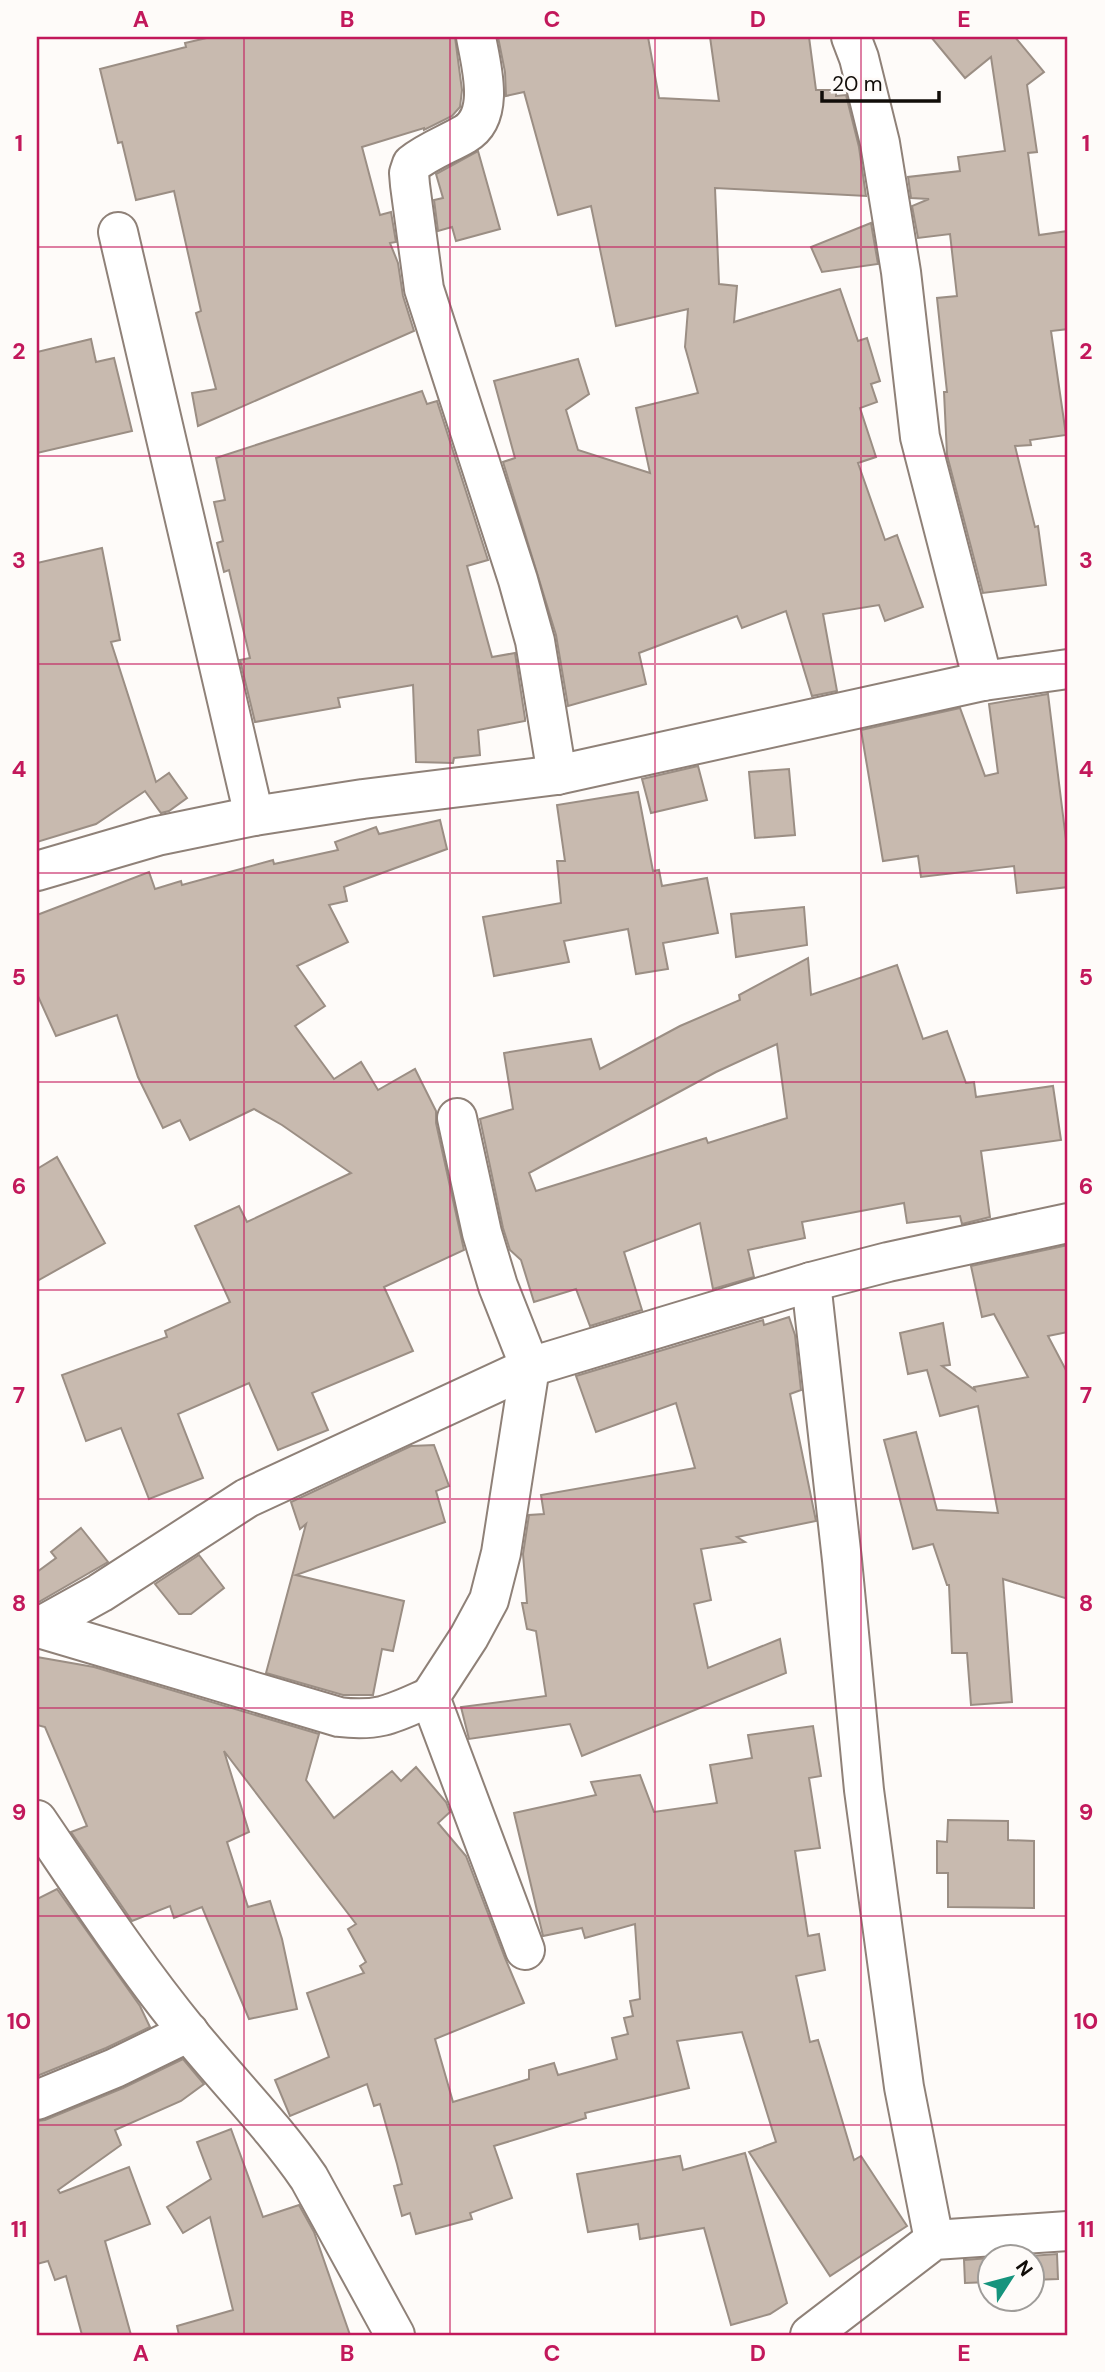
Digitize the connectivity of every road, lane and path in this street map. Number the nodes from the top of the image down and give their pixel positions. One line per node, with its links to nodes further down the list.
1 (476, 37): 6 (street)
2 (851, 37): 5 (street)
3 (118, 232): 7 (street)
4 (1068, 669): 5 (street)
5 (982, 681): 6 (street)
6 (557, 775): 7 (street)
7 (254, 816): 8 (street)
8 (37, 872)
9 (457, 1118): 12 (street)
10 (1068, 1223): 11 (street)
11 (811, 1282): 12 (street); 20 (street)
12 (530, 1367): 13 (street); 14 (street)
13 (38, 1628): 14 (street)
14 (430, 1698): 16 (street)
15 (37, 1820): 17 (street)
16 (525, 1950)
17 (189, 2032): 18 (street); 21 (street)
18 (37, 2100)
19 (1068, 2231): 20 (street)
20 (934, 2240): 22 (street)
21 (395, 2335)
22 (810, 2335)

